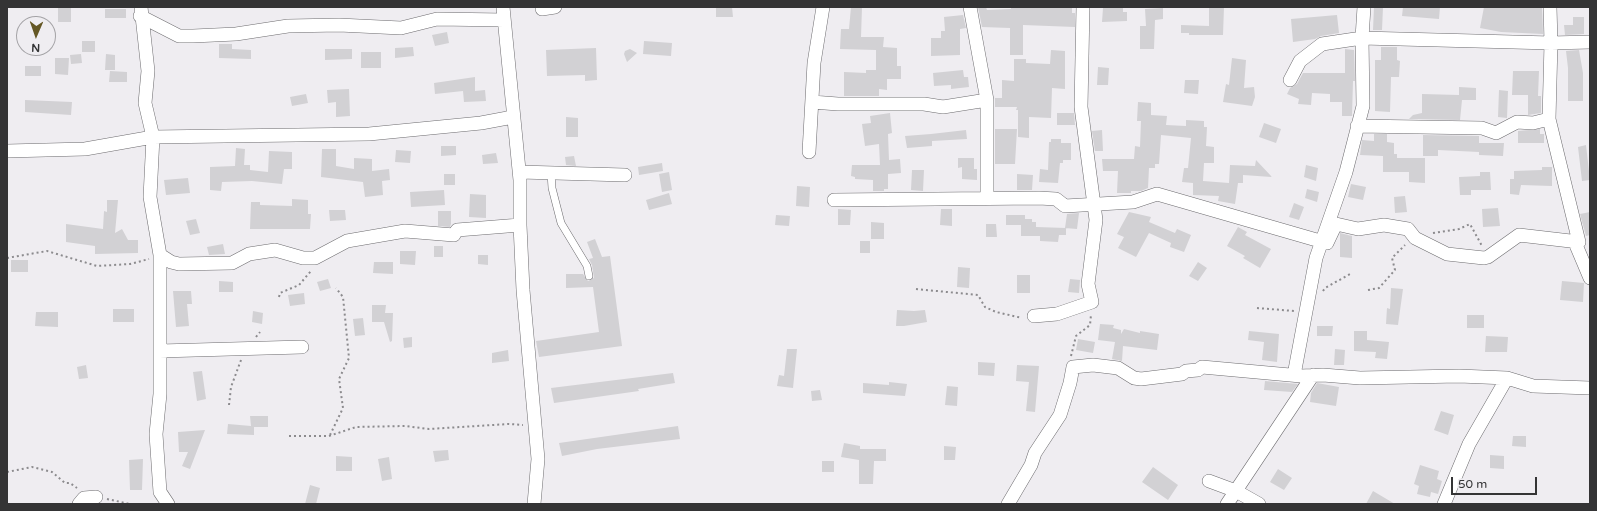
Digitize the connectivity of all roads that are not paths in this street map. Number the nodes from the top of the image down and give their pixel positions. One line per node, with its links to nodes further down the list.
1 (503, 7): 10 (street)
2 (555, 7): 8 (street)
3 (823, 7): 16 (street)
4 (970, 7): 15 (street)
5 (1083, 7): 28 (street)
6 (1364, 7): 11 (street)
7 (1550, 7): 13 (street)
8 (542, 9)
9 (141, 11): 10 (street); 20 (street)
10 (504, 20): 17 (street)
11 (1362, 38): 13 (street); 14 (street); 19 (street)
12 (1590, 42): 13 (street)
13 (1551, 43): 18 (street)
14 (1290, 80)
15 (987, 100): 16 (street); 26 (street)
16 (812, 102): 22 (street)
17 (513, 116): 20 (street); 23 (street)
18 (1549, 119): 19 (street); 31 (street)
19 (1357, 126): 30 (street)
20 (153, 137): 21 (street); 32 (street)
21 (7, 151)
22 (809, 152)
23 (520, 172): 24 (street); 29 (street)
24 (551, 173): 25 (street); 33 (lane)
25 (625, 175)
26 (987, 198): 27 (street); 28 (street)
27 (834, 200)
28 (1093, 205): 30 (street); 35 (street)
29 (520, 225): 32 (street); 47 (street)
30 (1322, 241): 31 (street); 38 (street)
31 (1579, 242): 34 (street)
32 (160, 255): 37 (street)
33 (589, 276)
34 (1590, 278)
35 (1034, 316)
36 (302, 347): 37 (street)
37 (160, 351): 46 (street)
38 (1294, 375): 39 (street); 48 (street)
39 (1313, 375): 40 (street); 43 (street)
40 (1506, 378): 41 (street); 51 (street)
41 (1590, 388)
42 (1209, 481): 43 (street)
43 (1236, 491): 49 (street); 50 (street)
44 (96, 497): 45 (street)
45 (79, 504)
46 (168, 504)
47 (534, 504)
48 (1008, 504)
49 (1228, 504)
50 (1259, 504)
51 (1444, 504)

